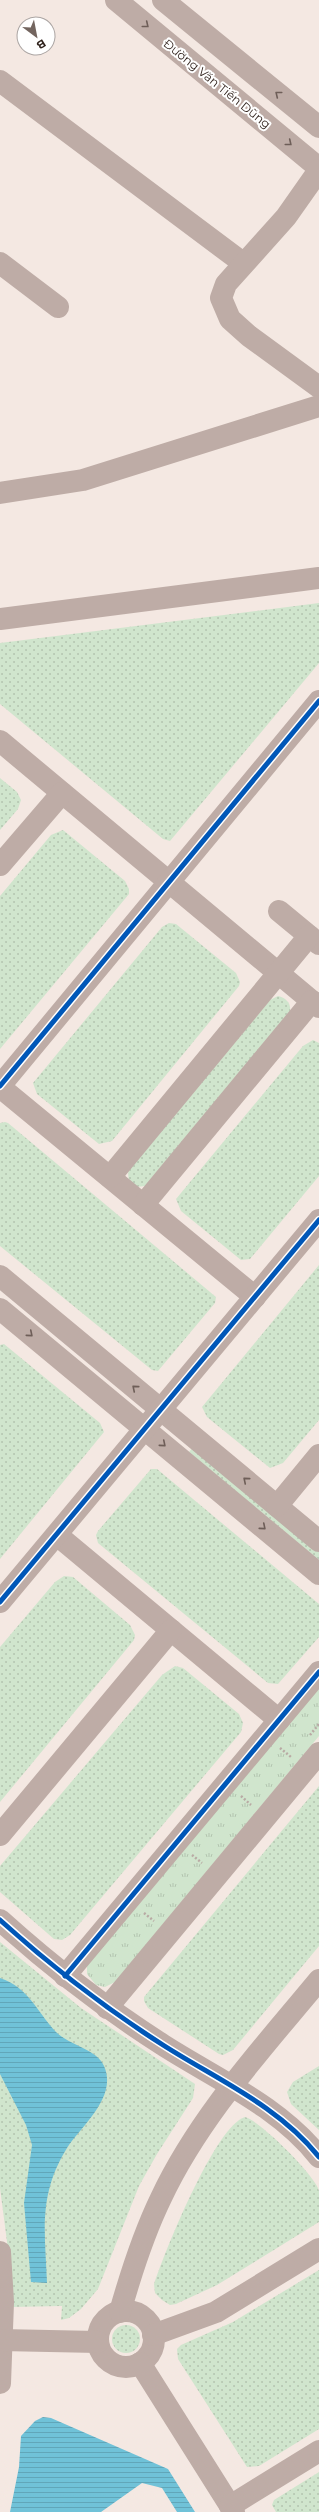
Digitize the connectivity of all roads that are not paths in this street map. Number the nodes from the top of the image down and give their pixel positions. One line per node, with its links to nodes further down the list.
1 (116, 0): 5 (street, Đường Văn Tiến Dũng, one-way to 5)
2 (163, 0): 4 (street, one-way to 2)
3 (0, 81): 7 (street)
4 (319, 128)
5 (319, 169): 7 (street)
6 (0, 263): 8 (street)
7 (243, 263): 9 (street)
8 (58, 307)
9 (313, 383): 11 (street)
10 (319, 406): 11 (street)
11 (298, 412): 12 (street)
12 (0, 493)
13 (319, 578): 14 (street)
14 (0, 619)
15 (319, 701): 19 (street)
16 (0, 741): 17 (street)
17 (62, 793): 18 (street); 19 (street)
18 (0, 865)
19 (169, 882): 22 (street); 24 (street)
20 (279, 911): 21 (street)
21 (314, 940): 22 (street)
22 (279, 973): 23 (street); 25 (street)
23 (315, 1004): 26 (street)
24 (0, 1087): 25 (street)
25 (110, 1177): 26 (street)
26 (143, 1205): 29 (street)
27 (319, 1220): 29 (street)
28 (8, 1283): 30 (street); 31 (street, one-way to 28)
29 (255, 1297): 31 (street)
30 (0, 1309): 32 (street, one-way to 32)
31 (161, 1410): 32 (street); 34 (street, one-way to 31)
32 (145, 1429): 35 (street); 37 (street, one-way to 37)
33 (319, 1455): 34 (street)
34 (277, 1506): 36 (street)
35 (56, 1535): 38 (street); 39 (street)
36 (319, 1541)
37 (319, 1574)
38 (0, 1602)
39 (171, 1630): 41 (street); 43 (street)
40 (319, 1672): 41 (street)
41 (281, 1731): 45 (street)
42 (312, 1747): 47 (street)
43 (0, 1835)
44 (0, 1920): 45 (street)
45 (65, 1976): 47 (street)
46 (319, 1980): 48 (street)
47 (107, 2008): 48 (street)
48 (231, 2086): 49 (street); 52 (street)
49 (319, 2157)
50 (319, 2249): 53 (street)
51 (0, 2252): 54 (street)
52 (120, 2312): 53 (street); 55 (street)
53 (153, 2335): 56 (street)
54 (1, 2340): 55 (street); 57 (street)
55 (98, 2342): 56 (street)
56 (140, 2363): 59 (street)
57 (0, 2383)
58 (319, 2451): 59 (street)
59 (232, 2509)

